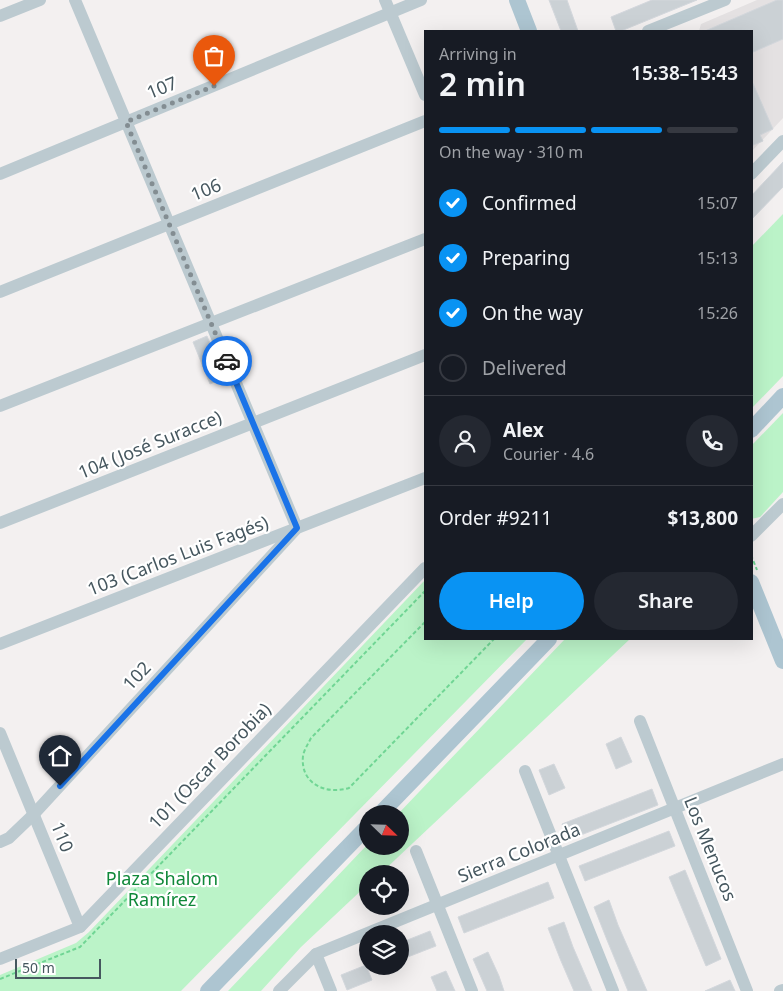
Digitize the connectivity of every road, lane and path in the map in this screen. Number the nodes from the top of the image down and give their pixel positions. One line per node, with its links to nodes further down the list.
1 (40, 0): 8 (street)
2 (75, 0): 14 (street)
3 (386, 0): 7 (street)
4 (421, 0): 7 (street, 107)
5 (517, 0): 10 (main road)
6 (725, 0): 9 (street)
7 (391, 12): 12 (street); 14 (street, 107)
8 (0, 16)
9 (675, 26): 11 (street)
10 (529, 30)
11 (653, 30)
12 (424, 93)
13 (424, 121): 18 (street, 106)
14 (126, 122): 17 (street, 107); 18 (street)
15 (783, 141): 16 (street)
16 (753, 172)
17 (0, 174)
18 (169, 224): 20 (street, 106); 21 (street)
19 (424, 239): 21 (street)
20 (0, 292)
21 (211, 323): 24 (street); 25 (street)
22 (424, 355): 25 (street, 104 (José Suracce))
23 (783, 396): 26 (main road)
24 (0, 406)
25 (253, 423): 29 (street, 104 (José Suracce)); 30 (street)
26 (753, 428)
27 (424, 478): 30 (street, 103 (Carlos Luis Fagés))
28 (783, 504): 31 (street)
29 (0, 523)
30 (297, 528): 37 (street, 103 (Carlos Luis Fagés)); 45 (street, 102)
31 (753, 534)
32 (424, 569): 51 (street, 101 (Oscar Borobia))
33 (753, 587): 38 (main road)
34 (424, 623): 35 (path)
35 (493, 640)
36 (548, 640): 43 (main road)
37 (0, 644)
38 (783, 661)
39 (640, 721): 44 (street, Los Menucos)
40 (0, 733): 45 (street, 110)
41 (783, 764): 44 (street, Sierra Colorada)
42 (525, 771): 49 (street)
43 (389, 805)
44 (675, 808): 49 (street, Sierra Colorada); 59 (street, Los Menucos)
45 (33, 815): 47 (street, 102); 51 (street, 110)
46 (359, 835): 54 (main road)
47 (0, 842)
48 (416, 851): 50 (street)
49 (559, 855): 50 (street, Sierra Colorada); 58 (street)
50 (437, 904): 52 (street, Sierra Colorada); 57 (street)
51 (80, 927): 53 (street, 101 (Oscar Borobia))
52 (316, 954): 55 (street, Sierra Colorada); 56 (street)
53 (0, 959)
54 (208, 991)
55 (279, 991)
56 (331, 991)
57 (472, 991)
58 (613, 991)
59 (747, 991)

